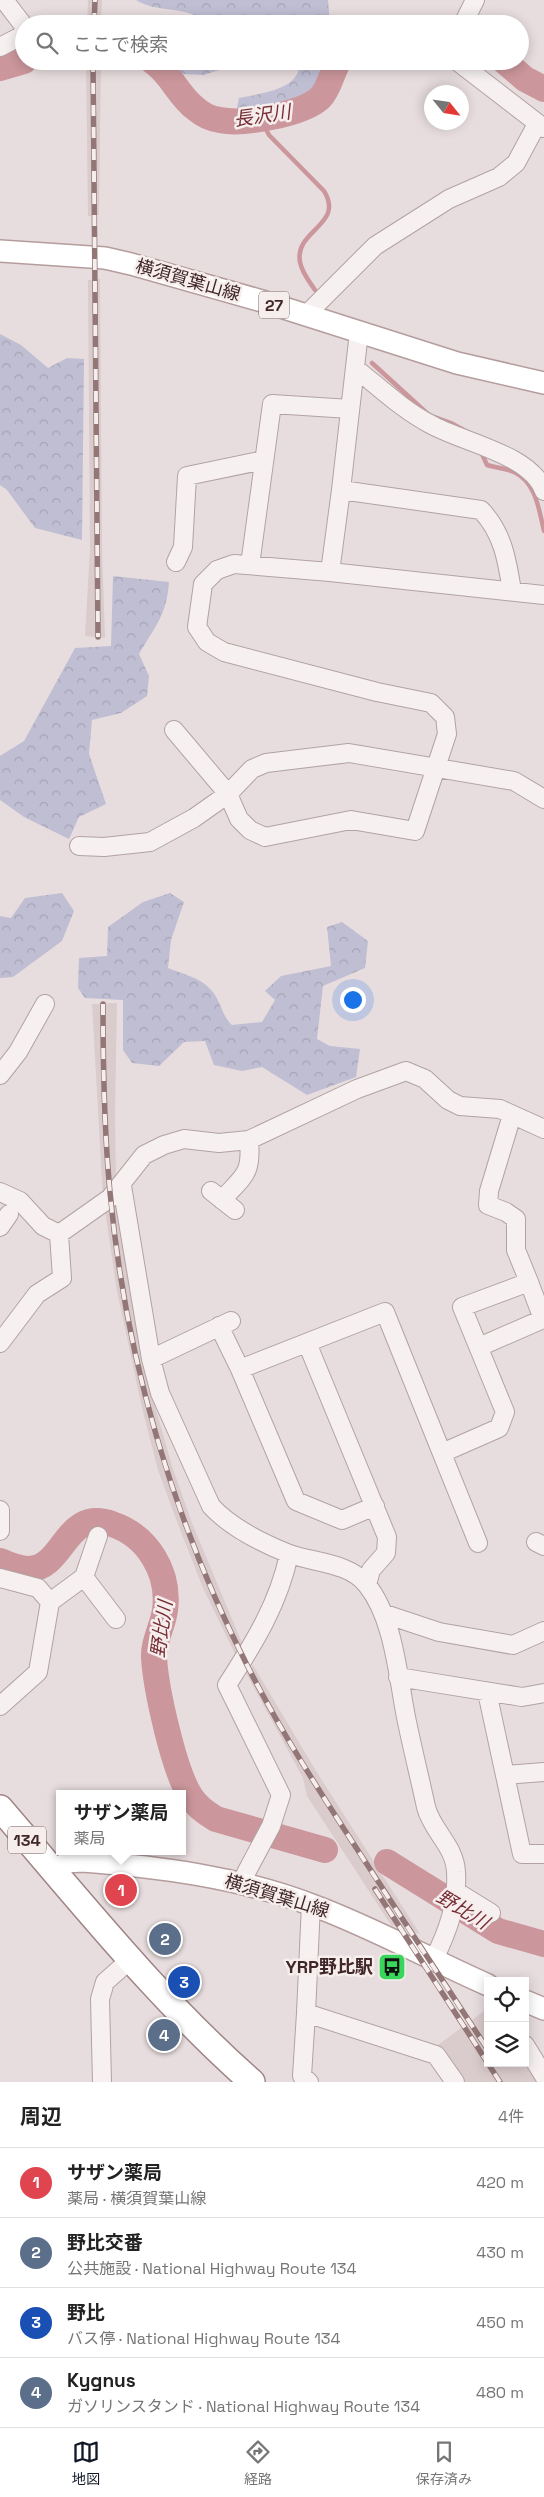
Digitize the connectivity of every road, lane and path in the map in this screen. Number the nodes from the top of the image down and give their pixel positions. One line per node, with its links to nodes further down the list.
1 (4, 0): 3 (street)
2 (474, 0): 4 (street)
3 (16, 15)
4 (466, 15)
5 (15, 39): 6 (street)
6 (0, 47)
7 (469, 70): 8 (street)
8 (541, 126): 10 (street)
9 (0, 251): 10 (main road, 横須賀葉山線 / 27)
10 (305, 316): 11 (main road, 横須賀葉山線 / 27)
11 (359, 332): 12 (street); 13 (main road, 横須賀葉山線 / 27)
12 (356, 368): 14 (street); 17 (street)
13 (544, 383)
14 (350, 409): 15 (street); 16 (street)
15 (264, 460): 18 (street); 19 (street)
16 (341, 490): 20 (street); 21 (street)
17 (544, 491)
18 (176, 562)
19 (250, 565): 20 (street); 24 (street)
20 (330, 572): 21 (street)
21 (512, 591): 22 (street)
22 (544, 595)
23 (174, 730): 25 (street)
24 (437, 768): 25 (street); 25 (street); 26 (street)
25 (228, 794): 27 (street)
26 (544, 799)
27 (79, 846)
28 (45, 1004): 29 (street)
29 (5, 1057): 30 (street)
30 (0, 1075)
31 (512, 1115): 32 (street); 33 (street); 38 (street)
32 (544, 1129)
33 (248, 1140): 34 (street); 36 (street)
34 (122, 1186): 37 (street); 42 (street)
35 (0, 1192): 37 (street)
36 (223, 1201)
37 (59, 1234): 39 (street)
38 (529, 1282): 41 (street); 41 (street)
39 (2, 1334)
40 (307, 1342): 43 (street); 44 (street); 45 (street)
41 (479, 1347): 44 (street)
42 (151, 1359): 43 (street); 50 (street)
43 (240, 1369): 45 (street)
44 (442, 1453): 49 (street)
45 (375, 1506): 53 (street)
46 (0, 1510): 47 (street)
47 (0, 1531)
48 (98, 1536): 51 (street)
49 (478, 1543)
50 (288, 1554): 53 (street); 67 (street)
51 (84, 1577): 54 (street); 56 (street)
52 (0, 1578): 54 (street)
53 (367, 1585): 55 (street)
54 (50, 1602): 61 (street)
55 (385, 1614): 57 (street); 58 (street)
56 (116, 1619)
57 (544, 1631)
58 (398, 1676): 59 (street); 68 (street)
59 (487, 1692): 60 (street); 63 (street)
60 (544, 1693)
61 (0, 1706)
62 (544, 1772): 63 (street)
63 (505, 1775): 65 (street)
64 (3, 1816): 66 (highway, 134)
65 (544, 1854)
66 (54, 1872): 67 (main road, 横須賀葉山線); 71 (highway, 134)
67 (243, 1884): 69 (main road, 横須賀葉山線)
68 (457, 1893): 70 (street); 72 (street)
69 (311, 1904): 72 (main road, 横須賀葉山線); 76 (street)
70 (491, 1913)
71 (131, 1959): 79 (street); 80 (highway, 134)
72 (434, 1959): 73 (main road, 横須賀葉山線)
73 (484, 1983)
74 (529, 2003): 75 (main road)
75 (544, 2009)
76 (306, 2014): 81 (street); 82 (street)
77 (529, 2052): 78 (street)
78 (544, 2076)
79 (102, 2082)
80 (252, 2082)
81 (309, 2082)
82 (454, 2082)

